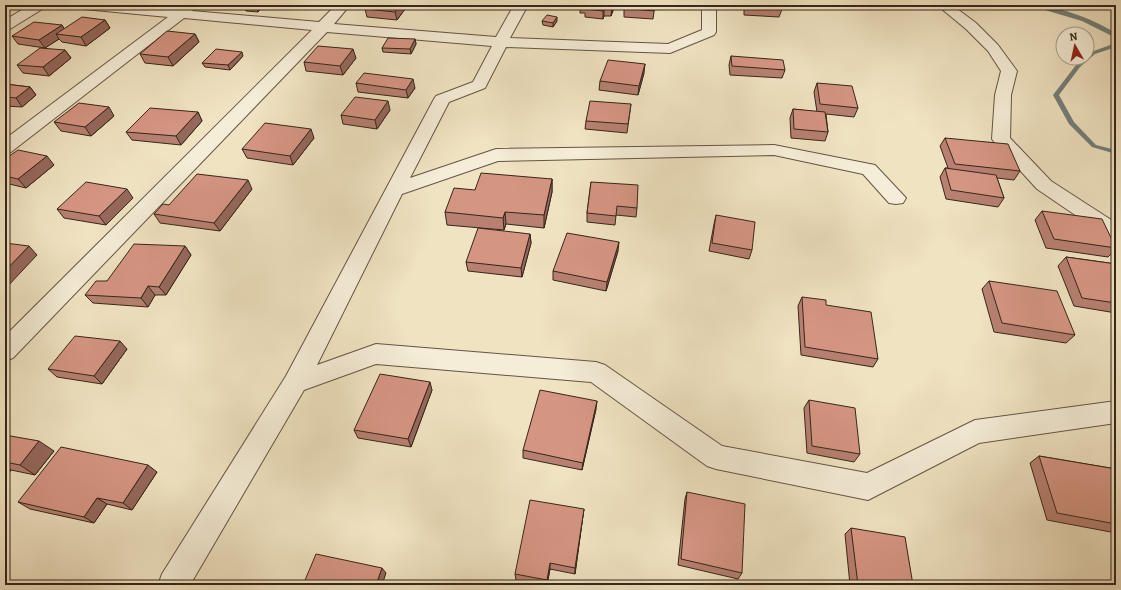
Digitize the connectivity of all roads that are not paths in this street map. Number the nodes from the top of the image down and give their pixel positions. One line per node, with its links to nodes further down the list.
1 (39, 5): 8 (street)
2 (84, 5): 7 (street)
3 (343, 5): 9 (street)
4 (521, 5): 10 (street)
5 (709, 5): 10 (street)
6 (944, 5): 14 (street)
7 (187, 9): 9 (street); 11 (street)
8 (5, 26)
9 (323, 27): 10 (street); 15 (street)
10 (502, 42): 12 (street)
11 (5, 148)
12 (395, 190): 13 (street); 16 (street)
13 (896, 198)
14 (1116, 233)
15 (5, 351)
16 (295, 383): 17 (street); 18 (street)
17 (1116, 412)
18 (173, 585)

